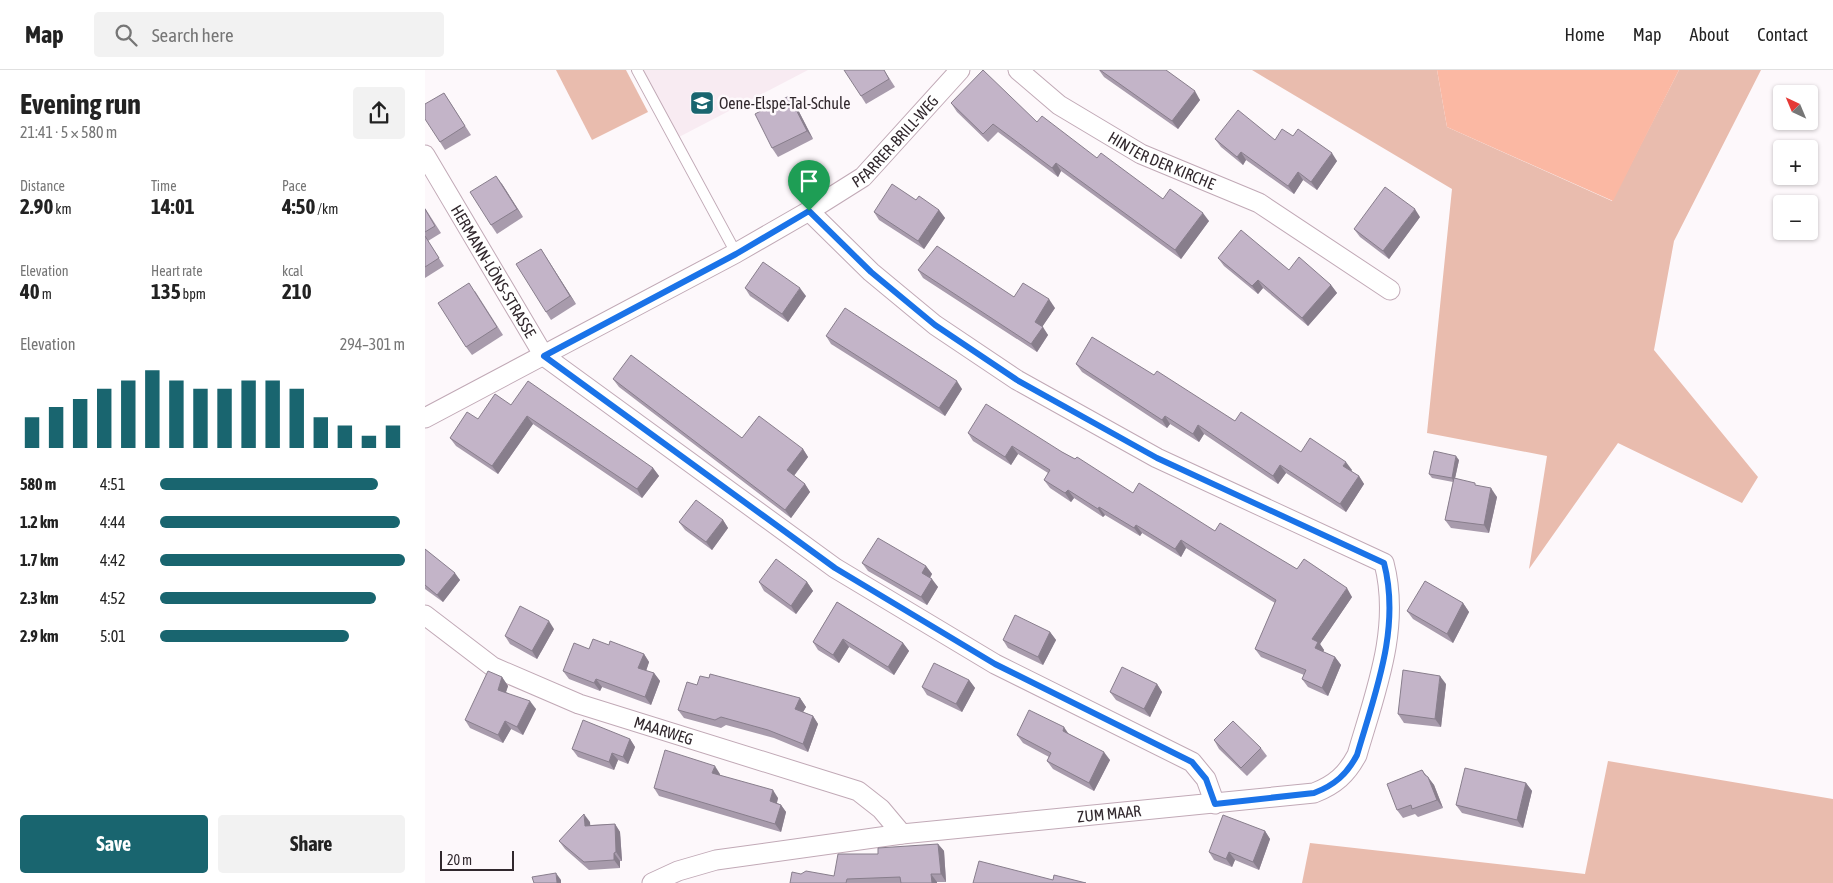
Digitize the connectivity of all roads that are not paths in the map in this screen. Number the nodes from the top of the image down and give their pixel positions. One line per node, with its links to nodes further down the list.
1 (637, 70): 6 (lane)
2 (961, 70): 5 (street, PFARRER-BRILL-WEG)
3 (1018, 70): 7 (street, HINTER DER KIRCHE)
4 (425, 155): 8 (street, HERMANN-LÖNS-STRASSE)
5 (809, 211): 6 (street, PFARRER-BRILL-WEG); 11 (street, ZUM MAAR)
6 (736, 254): 8 (street, PFARRER-BRILL-WEG)
7 (1390, 290)
8 (544, 356): 9 (street, PFARRER-BRILL-WEG); 11 (street, HERMANN-LÖNS-STRASSE)
9 (425, 418)
10 (425, 615): 12 (street, MAARWEG)
11 (1215, 804): 12 (street, ZUM MAAR)
12 (902, 834): 13 (street, ZUM MAAR)
13 (652, 883)

